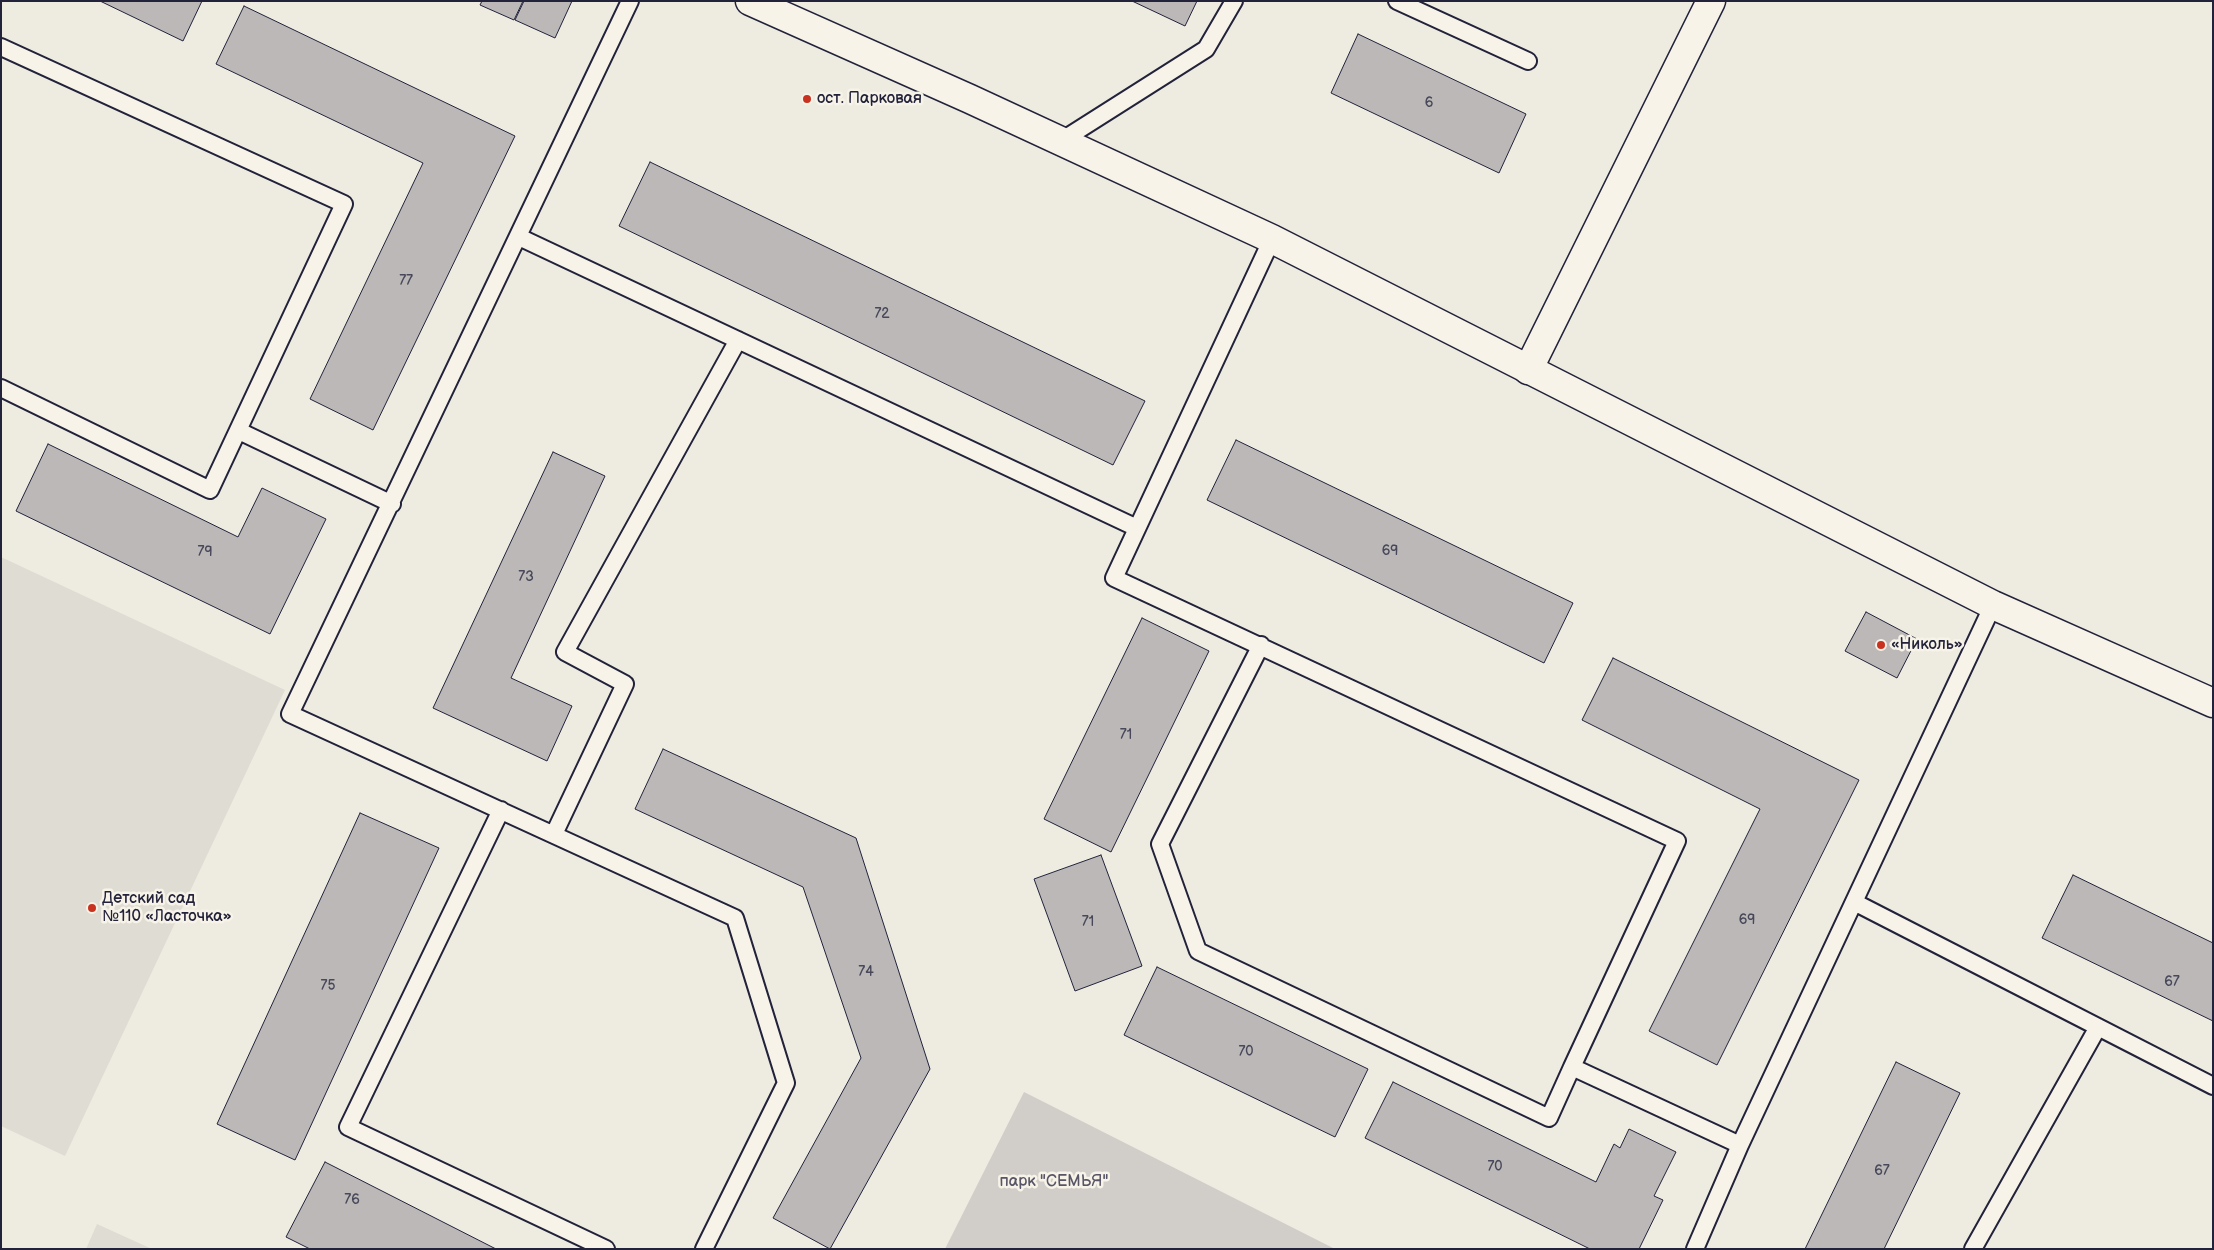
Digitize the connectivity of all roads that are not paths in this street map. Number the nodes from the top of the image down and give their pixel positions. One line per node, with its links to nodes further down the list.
1 (630, 1): 9 (lane)
2 (750, 1): 8 (main road)
3 (1234, 1): 8 (lane)
4 (1397, 1): 7 (lane)
5 (1711, 1): 12 (main road)
6 (1, 47): 14 (lane)
7 (1528, 61)
8 (1061, 141): 10 (main road)
9 (518, 237): 11 (lane); 15 (lane)
10 (1272, 239): 12 (main road); 16 (lane)
11 (738, 340): 16 (lane); 21 (lane)
12 (1528, 370): 17 (main road)
13 (1, 388): 14 (lane)
14 (239, 431): 15 (lane)
15 (392, 504): 20 (lane)
16 (1137, 528): 18 (lane)
17 (1993, 605): 19 (main road); 22 (lane)
18 (1261, 645): 24 (lane); 24 (lane)
19 (2213, 703)
20 (501, 810): 21 (lane); 27 (lane)
21 (554, 834): 28 (lane)
22 (1854, 902): 23 (lane); 26 (lane)
23 (2098, 1027): 25 (lane); 30 (lane)
24 (1572, 1067): 26 (lane)
25 (2213, 1086)
26 (1740, 1145): 29 (lane)
27 (606, 1249)
28 (704, 1249)
29 (1695, 1249)
30 (1973, 1249)

